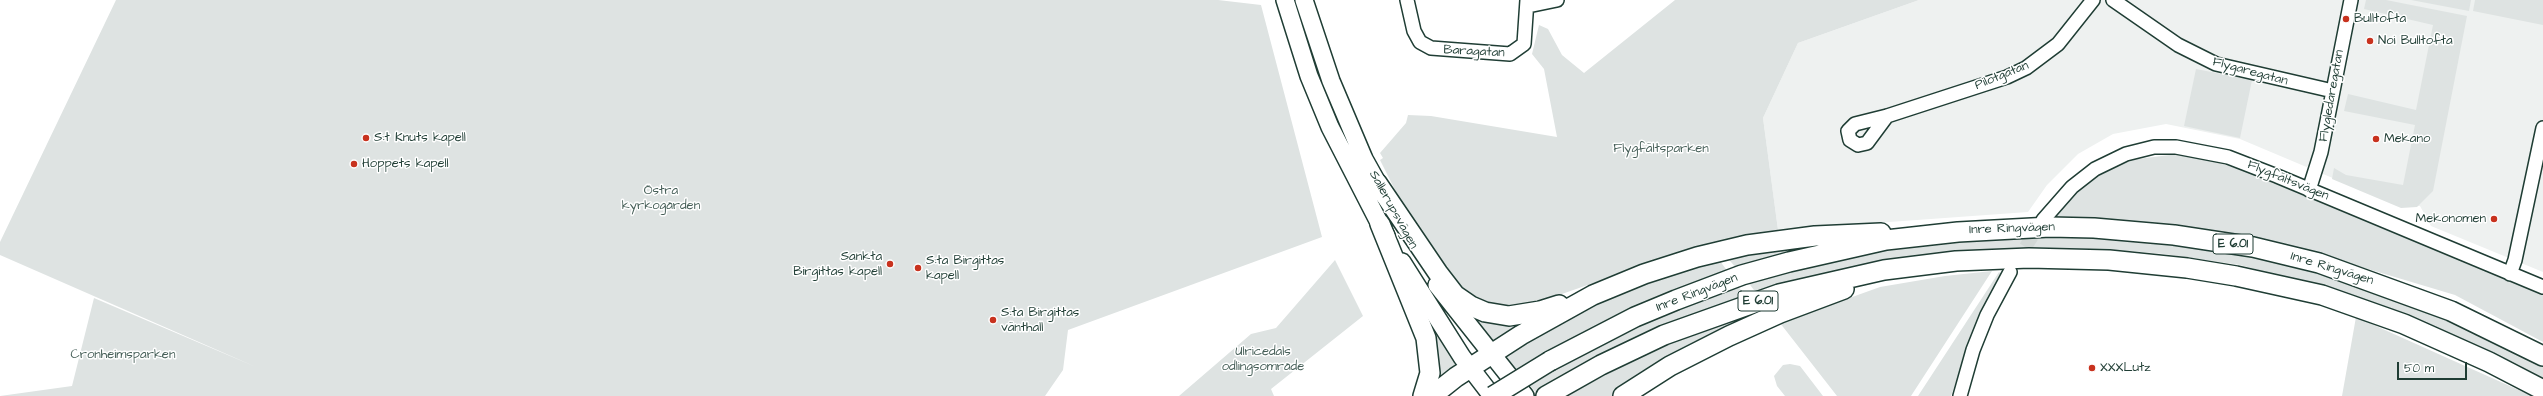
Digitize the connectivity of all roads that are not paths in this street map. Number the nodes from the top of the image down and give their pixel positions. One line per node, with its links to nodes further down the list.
1 (1285, 0): 15 (main road, Sallerupsvägen)
2 (1407, 0): 7 (street, Baragatan)
3 (1557, 0): 7 (street)
4 (2093, 0): 10 (street, Pilotgatan)
5 (2114, 0): 9 (street, Flygaregatan)
6 (2350, 0): 9 (street, Flygledaregatan)
7 (1527, 3)
8 (1305, 7): 12 (main road, Sallerupsvägen)
9 (2333, 91): 13 (street, Flygledaregatan)
10 (1887, 116)
11 (2543, 128): 19 (street)
12 (1377, 183): 21 (highway); 22 (main road, Sallerupsvägen)
13 (2309, 190): 14 (street, Flygfältsvägen); 19 (street, Flygfältsvägen)
14 (2043, 220)
15 (1380, 224): 24 (main road, Sallerupsvägen); 27 (highway)
16 (1912, 238): 21 (highway); 23 (highway, Inre Ringvägen / E 6.01); 29 (highway, Inre Ringvägen / E 6.01, bridge)
17 (1956, 261): 25 (highway); 26 (highway, Inre Ringvägen / E 6.01); 31 (highway, Inre Ringvägen / E 6.01)
18 (2010, 272): 34 (street)
19 (2510, 274): 20 (street, Flygfältsvägen)
20 (2543, 287)
21 (1593, 295): 22 (highway)
22 (1490, 354): 24 (highway); 30 (main road, Sallerupsvägen)
23 (2543, 356)
24 (1470, 367): 28 (highway); 29 (main road, Sallerupsvägen)
25 (1646, 381): 32 (highway); 33 (highway)
26 (2543, 390)
27 (1423, 396)
28 (1432, 396)
29 (1493, 396)
30 (1524, 396)
31 (1546, 396)
32 (1624, 396)
33 (1630, 396)
34 (1960, 396)

